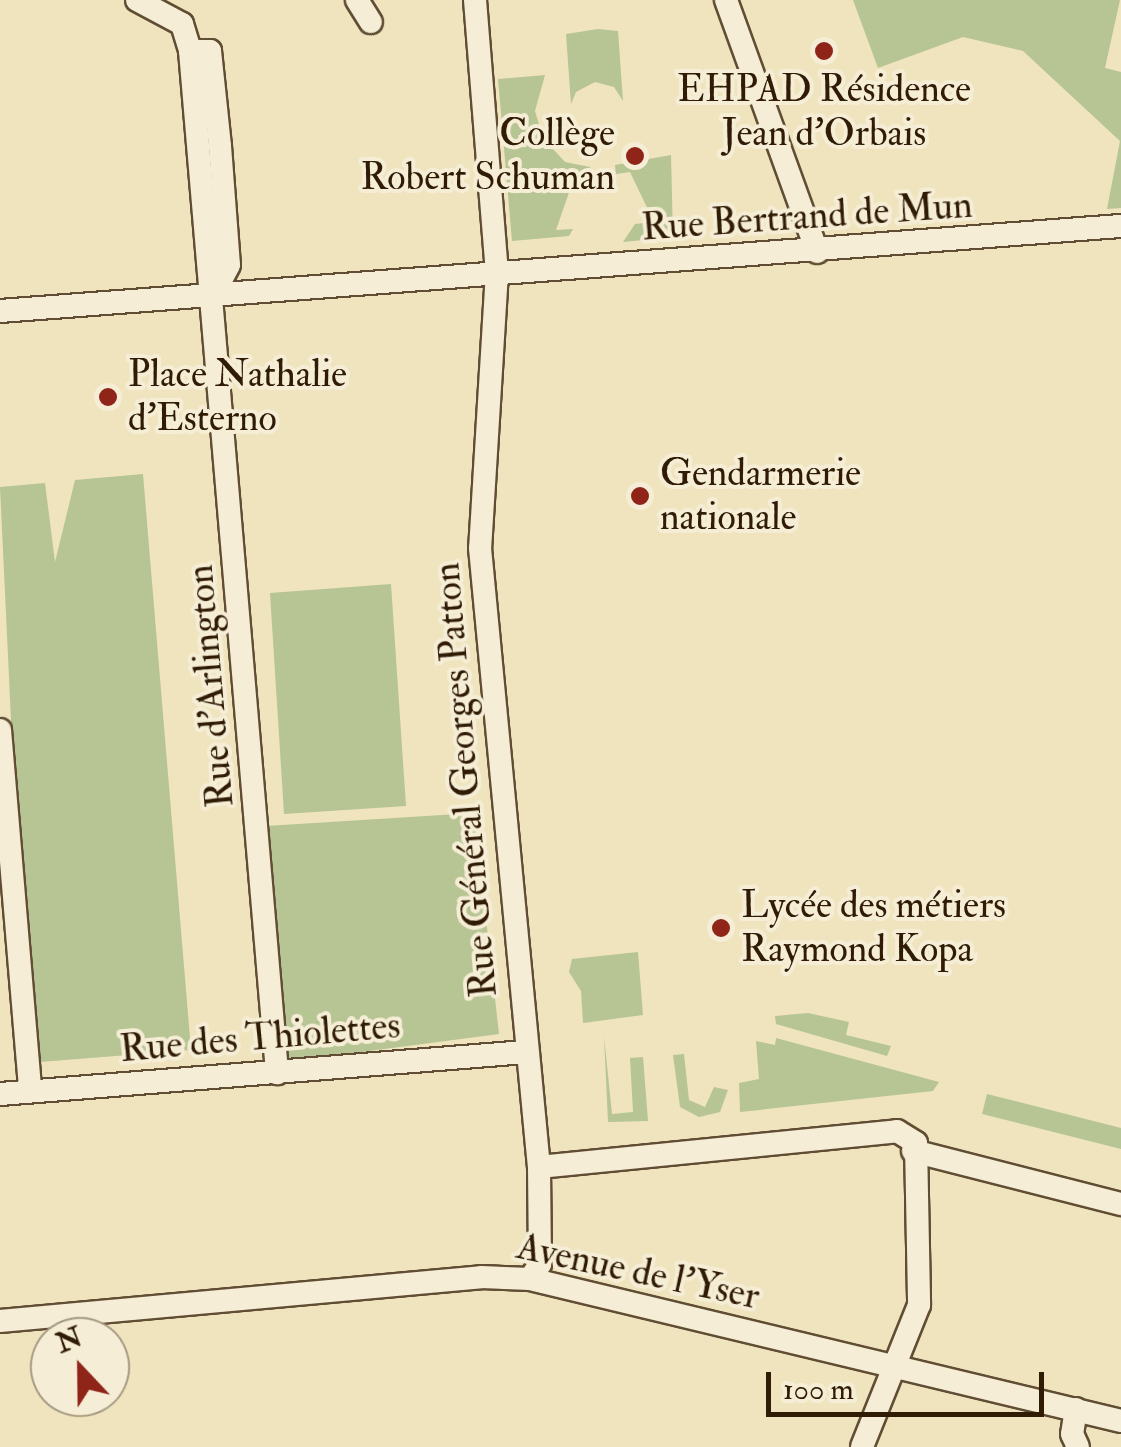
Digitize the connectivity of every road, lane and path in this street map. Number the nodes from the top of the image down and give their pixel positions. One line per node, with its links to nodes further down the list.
1 (137, 0): 9 (street, Rue d'Arlington)
2 (357, 0): 5 (street)
3 (475, 0): 8 (street, Rue Général Georges Patton)
4 (726, 0): 7 (street)
5 (371, 22)
6 (1121, 226): 7 (street, Rue Bertrand de Mun)
7 (817, 252): 8 (street, Rue Bertrand de Mun)
8 (498, 272): 9 (street, Rue Bertrand de Mun); 13 (street, Rue Général Georges Patton)
9 (214, 293): 10 (street, Rue Bertrand de Mun); 14 (street, Rue d'Arlington)
10 (0, 312)
11 (0, 730): 12 (street)
12 (6, 869): 15 (street)
13 (526, 1052): 14 (street, Rue des Thiolettes); 18 (street, Rue Général Georges Patton)
14 (277, 1073): 15 (street, Rue des Thiolettes)
15 (30, 1092): 16 (street, Rue des Thiolettes)
16 (0, 1094)
17 (913, 1151): 18 (street); 19 (street); 22 (street)
18 (539, 1167): 20 (street, Rue Général Georges Patton)
19 (1121, 1204)
20 (530, 1279): 21 (street, Avenue de l'Yser); 22 (street, Avenue de l'Yser)
21 (0, 1321)
22 (894, 1362): 23 (street, Avenue de l'Yser); 25 (street)
23 (1076, 1409): 24 (street, Avenue de l'Yser); 26 (street)
24 (1121, 1421)
25 (862, 1447)
26 (1078, 1447)

